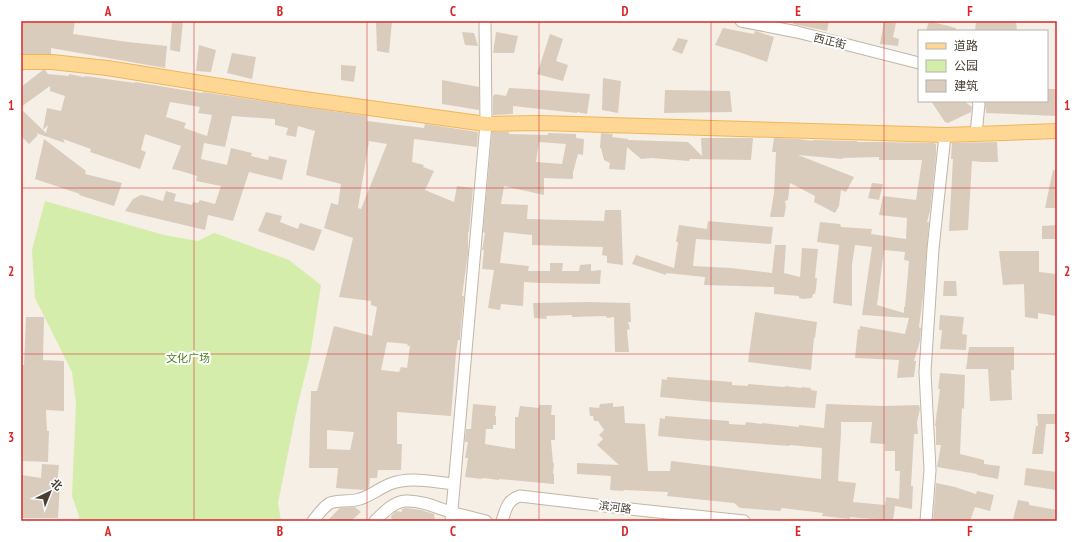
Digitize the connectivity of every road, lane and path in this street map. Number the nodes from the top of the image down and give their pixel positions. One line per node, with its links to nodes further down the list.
1 (485, 21): 6 (street)
2 (741, 21): 4 (street, 西正街)
3 (21, 62): 6 (main road)
4 (918, 63)
5 (978, 102): 8 (street)
6 (486, 124): 9 (main road); 10 (street)
7 (1057, 131): 8 (main road)
8 (976, 134): 9 (main road)
9 (945, 135): 17 (street)
10 (454, 484): 11 (street); 13 (street)
11 (451, 517): 14 (street); 15 (street)
12 (503, 520): 16 (street, 滨河路)
13 (313, 521)
14 (375, 521)
15 (486, 521)
16 (744, 521)
17 (926, 521)

